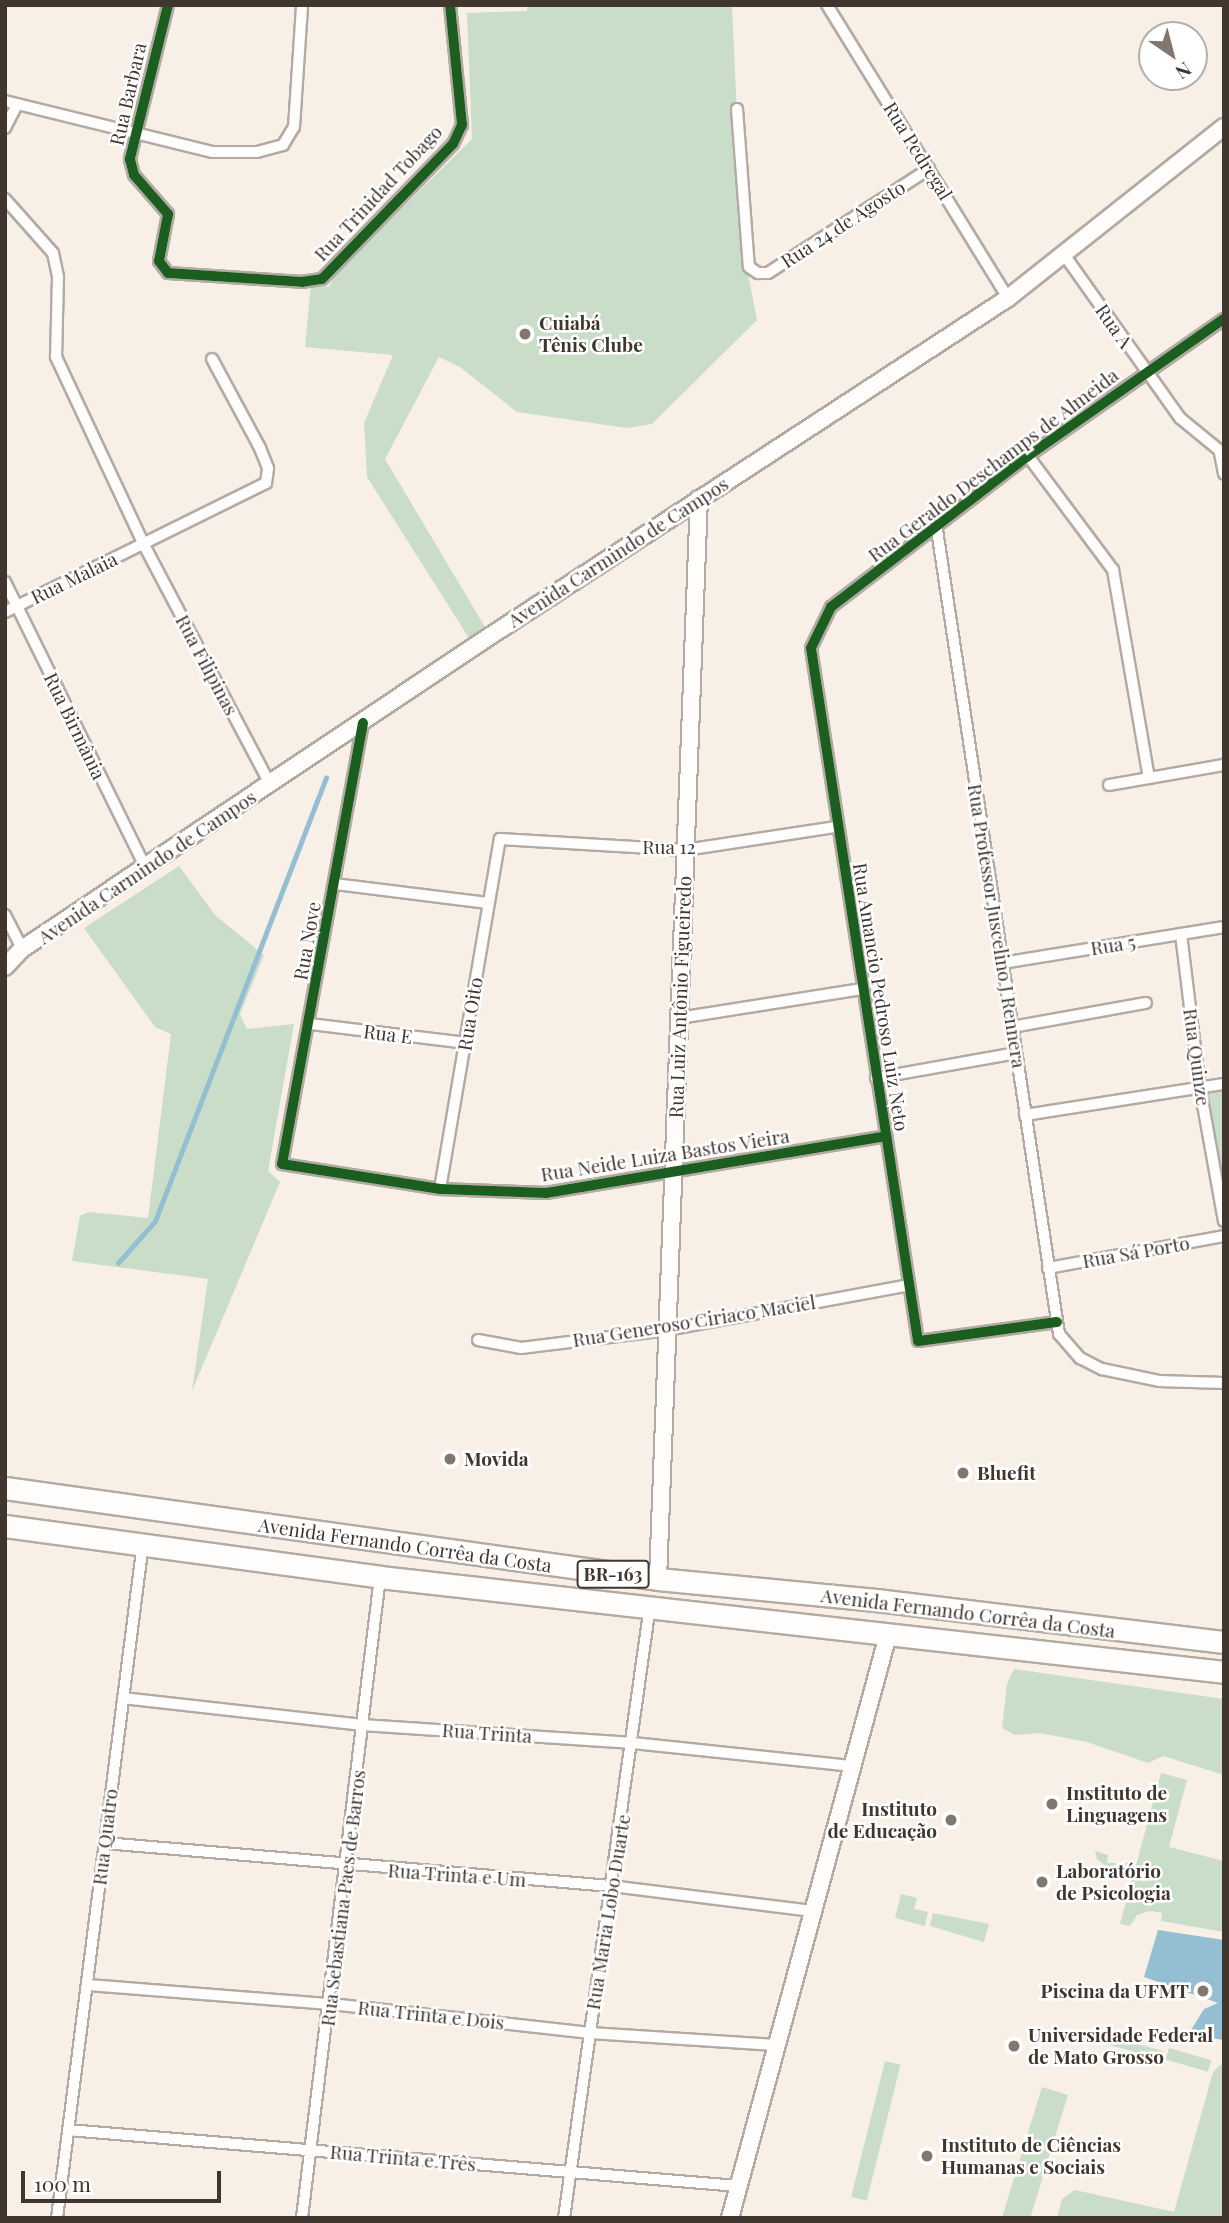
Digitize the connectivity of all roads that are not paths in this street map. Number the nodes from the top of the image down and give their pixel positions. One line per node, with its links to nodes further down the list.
1 (168, 5): 9 (street, Rua Barbara)
2 (302, 5): 9 (street)
3 (450, 5): 13 (street, Rua Trinidad Tobago)
4 (827, 5): 10 (street, Rua Pedregal)
5 (11, 102): 8 (street); 9 (street)
6 (737, 109): 10 (street, Rua 24 de Agosto)
7 (1224, 127): 12 (street, Avenida Carmindo de Campos)
8 (5, 128)
9 (135, 131): 13 (street, Rua Barbara)
10 (929, 169): 14 (street, Rua Pedregal)
11 (5, 199): 23 (street, Rua Filipinas)
12 (1065, 256): 14 (street, Avenida Carmindo de Campos); 17 (street, Rua A)
13 (322, 279)
14 (1008, 298): 21 (street, Avenida Carmindo de Campos)
15 (1224, 319): 17 (street, Rua Geraldo Deschamps de Almeida)
16 (212, 359): 23 (street, Rua Malaia)
17 (1146, 372): 18 (street, Rua A); 19 (street, Rua Geraldo Deschamps de Almeida)
18 (1222, 454): 20 (street)
19 (1028, 456): 22 (street, Rua Geraldo Deschamps de Almeida); 30 (street)
20 (1224, 474)
21 (699, 499): 28 (street, Avenida Carmindo de Campos); 35 (street, Rua Luiz Antônio Figueiredo)
22 (937, 530): 27 (street, Rua Geraldo Deschamps de Almeida); 43 (street, Rua Professor Juscelino J Rennera)
23 (144, 545): 25 (street, Rua Malaia); 31 (street, Rua Filipinas)
24 (5, 582): 25 (street, Rua Birmânia)
25 (17, 606): 26 (street, Rua Malaia); 36 (street, Rua Birmânia)
26 (5, 612)
27 (810, 659): 33 (street, Rua Amancio Pedroso Luiz Neto)
28 (363, 723): 31 (street, Avenida Carmindo de Campos); 37 (street, Rua Nove)
29 (1224, 765): 30 (street)
30 (1149, 778): 32 (street)
31 (270, 785): 36 (street, Avenida Carmindo de Campos)
32 (1109, 785)
33 (836, 827): 35 (street, Rua 12); 45 (street, Rua Amancio Pedroso Luiz Neto)
34 (500, 839): 35 (street, Rua 12); 38 (street, Rua Oito)
35 (685, 850): 47 (street, Rua Luiz Antônio Figueiredo)
36 (146, 869): 42 (street, Avenida Carmindo de Campos)
37 (335, 884): 38 (street); 48 (street, Rua Nove)
38 (487, 903): 50 (street, Rua Oito)
39 (5, 915): 42 (street)
40 (1224, 927): 41 (street, Rua 5)
41 (1181, 934): 43 (street, Rua 5); 54 (street, Rua Quinze)
42 (22, 950): 44 (street, Avenida Carmindo de Campos)
43 (1002, 963): 49 (street, Rua Professor Juscelino J Rennera)
44 (5, 967)
45 (862, 989): 47 (street); 52 (street, Rua Amancio Pedroso Luiz Neto)
46 (1146, 1003): 49 (street)
47 (679, 1018): 58 (street, Rua Luiz Antônio Figueiredo)
48 (310, 1024): 50 (street, Rua E); 57 (street, Rua Nove)
49 (1012, 1027): 51 (street, Rua Professor Juscelino J Rennera)
50 (466, 1044): 59 (street, Rua Oito)
51 (1016, 1053): 52 (street); 55 (street, Rua Professor Juscelino J Rennera)
52 (876, 1078): 56 (street, Rua Amancio Pedroso Luiz Neto)
53 (1224, 1084): 54 (street)
54 (1200, 1088): 55 (street); 60 (street, Rua Quinze)
55 (1025, 1115): 62 (street, Rua Professor Juscelino J Rennera)
56 (886, 1136): 58 (street, Rua Neide Luiza Bastos Vieira); 63 (street, Rua Amancio Pedroso Luiz Neto)
57 (282, 1164): 59 (street, Rua Neide Luiza Bastos Vieira)
58 (673, 1173): 59 (street, Rua Neide Luiza Bastos Vieira); 65 (street, Rua Luiz Antônio Figueiredo)
59 (440, 1189)
60 (1224, 1221)
61 (1224, 1236): 62 (street, Rua Sá Porto)
62 (1048, 1268): 64 (street, Rua Professor Juscelino J Rennera)
63 (909, 1285): 64 (street, Rua Amancio Pedroso Luiz Neto); 65 (street, Rua Generoso Ciriaco Maciel)
64 (1057, 1322): 67 (street)
65 (667, 1330): 66 (street, Rua Generoso Ciriaco Maciel); 72 (street, Rua Luiz Antônio Figueiredo)
66 (478, 1340)
67 (1224, 1383)
68 (5, 1488): 72 (highway, Avenida Fernando Corrêa da Costa / BR-163)
69 (5, 1526): 70 (highway, Avenida Fernando Corrêa da Costa / BR-163)
70 (143, 1543): 71 (highway, Avenida Fernando Corrêa da Costa / BR-163); 78 (street, Rua Quatro)
71 (380, 1577): 73 (highway, Avenida Fernando Corrêa da Costa / BR-163); 79 (street, Rua Sebastiana Paes de Barros)
72 (658, 1579): 74 (highway, Avenida Fernando Corrêa da Costa / BR-163)
73 (650, 1605): 75 (highway, Avenida Fernando Corrêa da Costa / BR-163); 80 (street, Rua Maria Lobo Duarte)
74 (975, 1614): 75 (highway); 76 (highway, Avenida Fernando Corrêa da Costa / BR-163)
75 (888, 1635): 77 (highway, Avenida Fernando Corrêa da Costa / BR-163); 81 (street)
76 (1224, 1642)
77 (1224, 1672)
78 (123, 1698): 79 (street, Rua Trinta); 82 (street, Rua Quatro)
79 (362, 1725): 80 (street, Rua Trinta); 83 (street, Rua Sebastiana Paes de Barros)
80 (633, 1743): 81 (street, Rua Trinta); 84 (street, Rua Maria Lobo Duarte)
81 (851, 1766): 85 (street)
82 (104, 1843): 83 (street, Rua Trinta e Um); 86 (street, Rua Quatro)
83 (347, 1867): 84 (street, Rua Trinta e Um); 87 (street, Rua Sebastiana Paes de Barros)
84 (611, 1886): 85 (street, Rua Trinta e Um); 88 (street, Rua Maria Lobo Duarte)
85 (811, 1911): 89 (street)
86 (87, 1985): 87 (street, Rua Trinta e Dois); 90 (street, Rua Quatro)
87 (331, 2004): 88 (street, Rua Trinta e Dois); 91 (street, Rua Sebastiana Paes de Barros)
88 (590, 2033): 89 (street, Rua Trinta e Dois); 92 (street, Rua Maria Lobo Duarte)
89 (776, 2045): 93 (street)
90 (68, 2130): 91 (street, Rua Trinta e Três); 94 (street, Rua Quatro)
91 (311, 2150): 92 (street, Rua Trinta e Três); 95 (street, Rua Sebastiana Paes de Barros)
92 (569, 2172): 93 (street, Rua Trinta e Três); 96 (street, Rua Maria Lobo Duarte)
93 (738, 2186): 97 (street)
94 (57, 2218)
95 (302, 2218)
96 (564, 2218)
97 (730, 2218)

